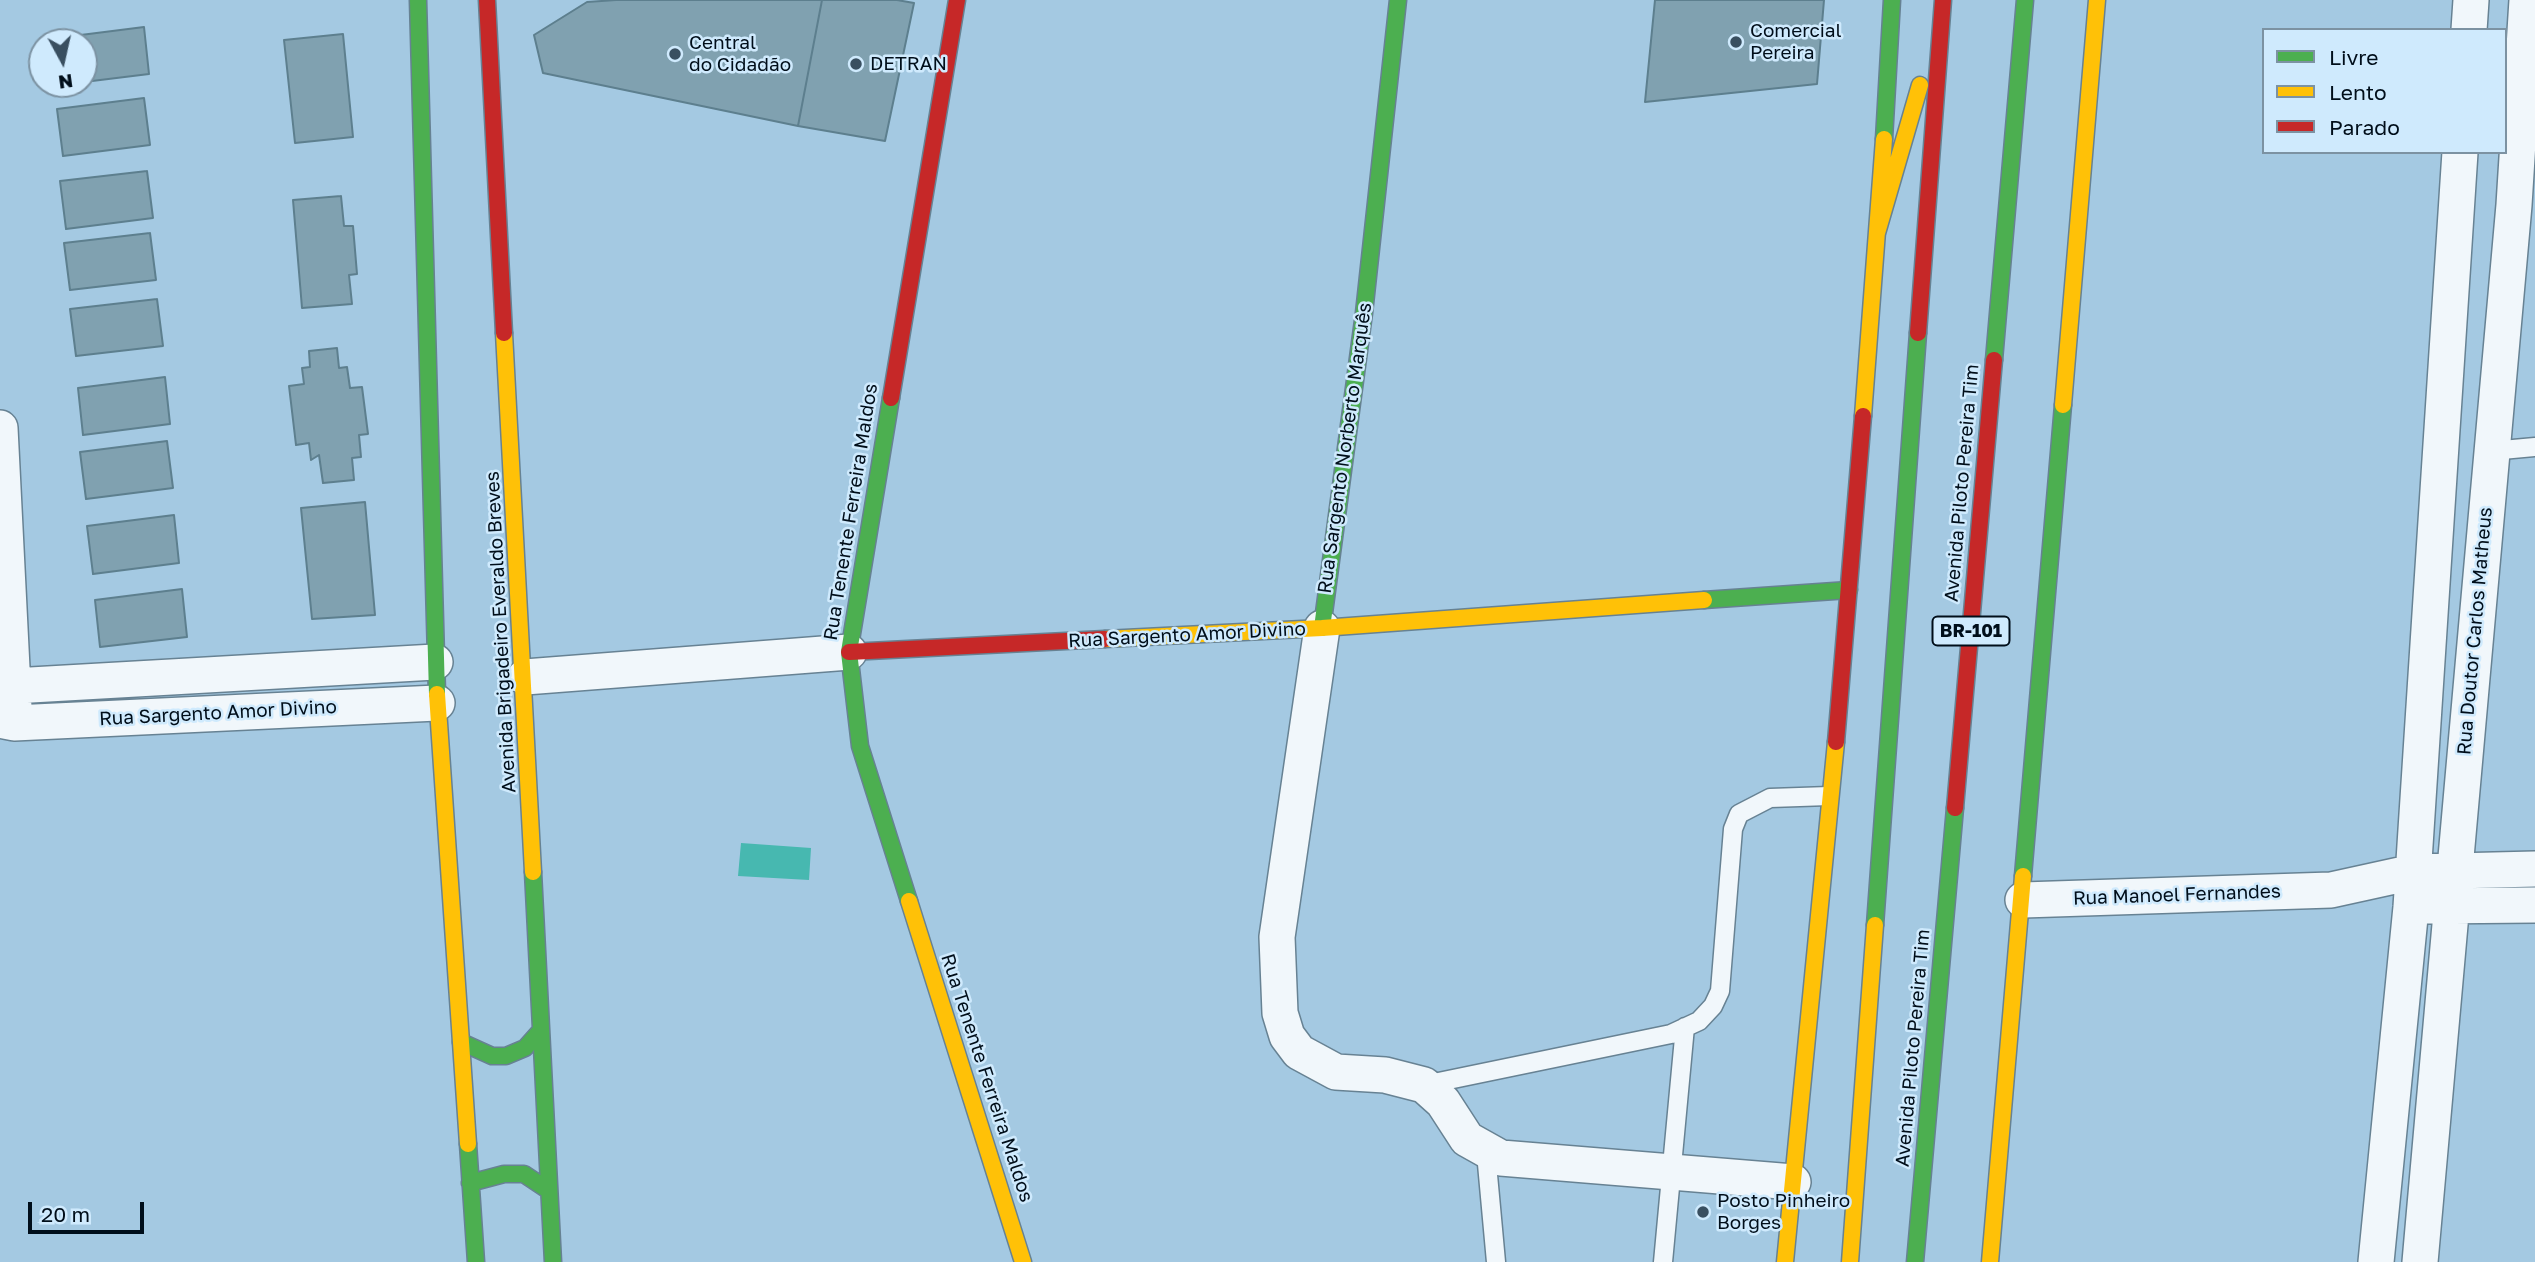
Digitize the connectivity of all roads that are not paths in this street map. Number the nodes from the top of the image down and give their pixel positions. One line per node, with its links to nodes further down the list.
1 (418, 0): 26 (main road)
2 (487, 0): 27 (main road, Avenida Brigadeiro Everaldo Breves)
3 (957, 0): 23 (main road, Rua Tenente Ferreira Maldos)
4 (1398, 0): 22 (main road, Rua Sargento Norberto Marquês)
5 (1892, 0): 15 (main road)
6 (2025, 0): 58 (main road, Avenida Piloto Pereira Tim / BR-101)
7 (2097, 0): 36 (main road)
8 (2472, 0): 11 (street)
9 (2527, 0): 13 (street, Rua Doutor Carlos Matheus)
10 (1943, 3): 15 (main road); 57 (main road)
11 (2469, 28)
12 (2460, 154): 14 (street)
13 (2525, 205): 14 (street); 17 (street, Rua Doutor Carlos Matheus)
14 (2456, 206): 16 (street)
15 (1877, 233): 21 (main road)
16 (2445, 385): 17 (street); 24 (street)
17 (2498, 385): 20 (street, Rua Doutor Carlos Matheus)
18 (0, 428): 28 (street)
19 (2535, 447): 20 (lane)
20 (2491, 451): 25 (street, Rua Doutor Carlos Matheus)
21 (1849, 590): 22 (main road, Rua Sargento Amor Divino); 31 (main road)
22 (1322, 628): 23 (main road, Rua Sargento Amor Divino); 45 (street, Rua Sargento Norberto Marquês)
23 (849, 652): 27 (street, Rua Sargento Amor Divino); 53 (main road, Rua Tenente Ferreira Maldos)
24 (2427, 654): 25 (street); 33 (street)
25 (2473, 657): 34 (street, Rua Doutor Carlos Matheus)
26 (435, 662): 28 (street, Rua Sargento Amor Divino); 29 (main road)
27 (525, 677): 41 (main road, Avenida Brigadeiro Everaldo Breves)
28 (6, 688): 30 (street)
29 (437, 703): 30 (street, Rua Sargento Amor Divino); 42 (main road)
30 (7, 722)
31 (1829, 796): 40 (lane); 48 (main road)
32 (2535, 869): 34 (street, Rua Manoel Fernandes)
33 (2413, 872): 34 (street, Rua Manoel Fernandes); 35 (street, Rua Manoel Fernandes); 39 (street)
34 (2453, 872): 38 (street, Rua Doutor Carlos Matheus)
35 (2331, 890): 36 (street, Rua Manoel Fernandes); 39 (street, Rua Manoel Fernandes)
36 (2023, 900): 59 (main road)
37 (2535, 905): 38 (street, Rua Manoel Fernandes)
38 (2450, 906): 39 (street, Rua Manoel Fernandes); 44 (street, Rua Doutor Carlos Matheus)
39 (2411, 907): 43 (street)
40 (1685, 1027): 45 (lane); 47 (lane)
41 (541, 1030): 42 (main road); 50 (main road, Avenida Brigadeiro Everaldo Breves)
42 (461, 1042): 49 (main road)
43 (2394, 1075): 44 (street); 60 (street)
44 (2435, 1077): 61 (street, Rua Doutor Carlos Matheus)
45 (1424, 1085): 46 (street)
46 (1486, 1153): 47 (street); 54 (lane)
47 (1671, 1173): 48 (street); 55 (lane)
48 (1793, 1182): 56 (main road)
49 (470, 1183): 50 (main road); 51 (main road)
50 (548, 1190): 52 (main road, Avenida Brigadeiro Everaldo Breves)
51 (476, 1262)
52 (553, 1262)
53 (1023, 1262)
54 (1496, 1262)
55 (1663, 1262)
56 (1785, 1262)
57 (1850, 1262)
58 (1916, 1262)
59 (1990, 1262)
60 (2376, 1262)
61 (2420, 1262)

